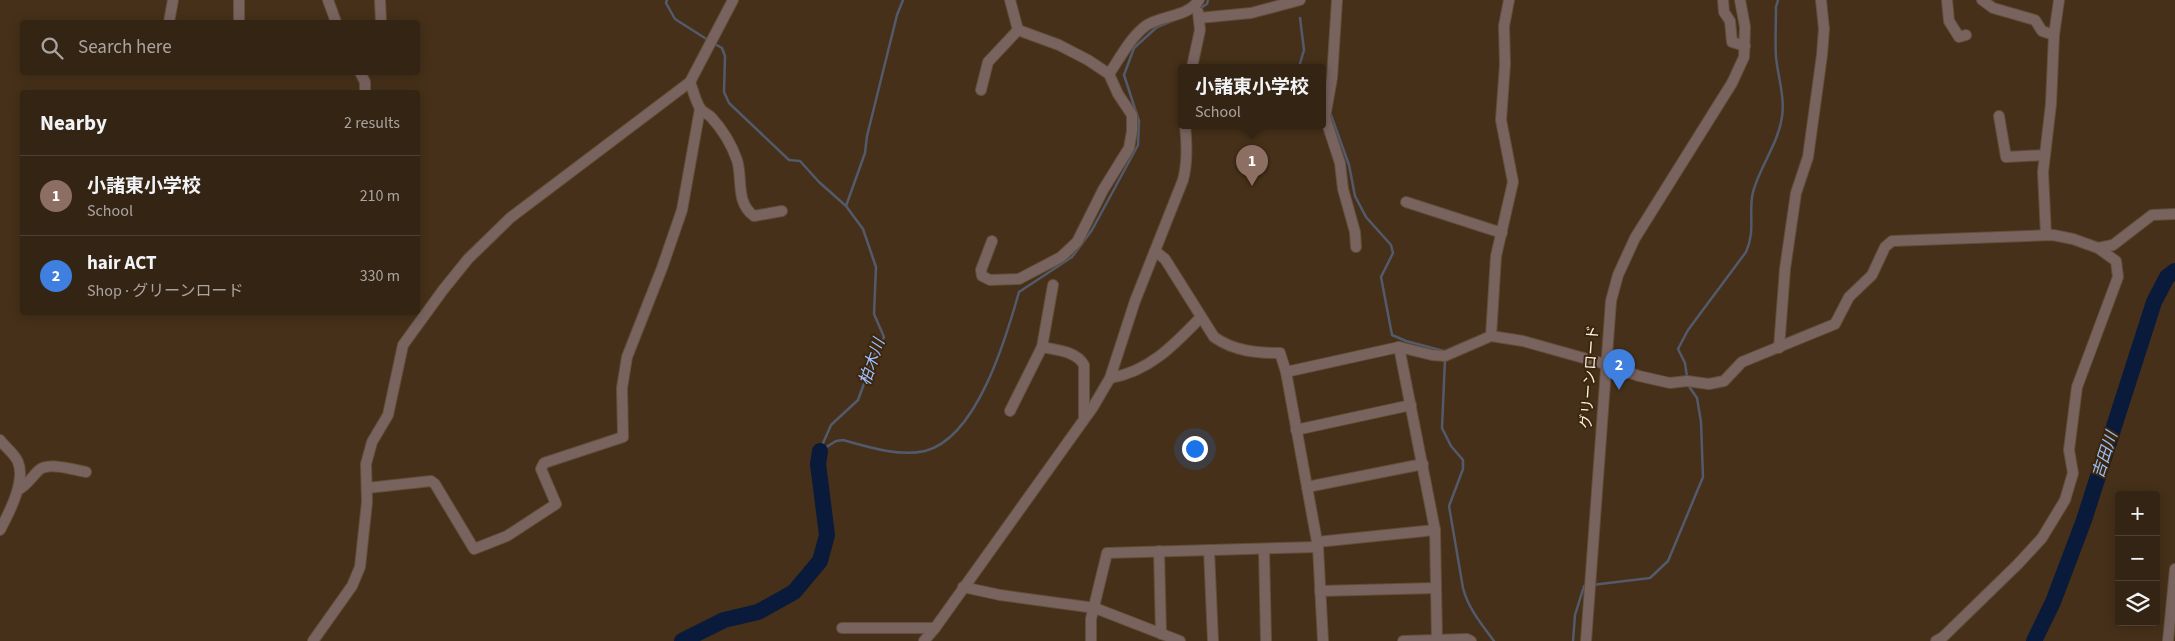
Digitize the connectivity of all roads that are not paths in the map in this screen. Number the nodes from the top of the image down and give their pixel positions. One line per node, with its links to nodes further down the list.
1 (173, 0): 18 (street)
2 (239, 0): 19 (street)
3 (328, 0): 20 (street)
4 (380, 0): 21 (street)
5 (733, 0): 29 (street)
6 (1010, 0): 22 (street)
7 (1300, 0): 17 (street)
8 (1338, 0): 33 (street)
9 (1510, 0): 41 (street)
10 (1723, 0): 25 (street)
11 (1740, 0): 25 (street, グリーンロード)
12 (1821, 0): 52 (street)
13 (1947, 0): 23 (street)
14 (1982, 0): 24 (street)
15 (2059, 0): 24 (street)
16 (1198, 2): 17 (street); 27 (street)
17 (1199, 18): 26 (street)
18 (169, 20)
19 (239, 20)
20 (335, 20)
21 (381, 20)
22 (1018, 30): 27 (street); 31 (street)
23 (1966, 35)
24 (2054, 35): 37 (street)
25 (1745, 46): 53 (street, グリーンロード)
26 (1193, 64)
27 (1109, 74): 43 (street)
28 (362, 75): 30 (street)
29 (690, 82): 32 (street); 63 (street)
30 (365, 90)
31 (981, 90)
32 (700, 109): 39 (street); 63 (street)
33 (1326, 111)
34 (1999, 116): 37 (street)
35 (1326, 120): 44 (street)
36 (1186, 129): 46 (street)
37 (2045, 155): 42 (street)
38 (1406, 202): 41 (street)
39 (782, 211)
40 (2175, 214): 45 (street)
41 (1502, 233): 49 (street)
42 (2046, 235): 45 (street); 52 (street)
43 (992, 240)
44 (1356, 247)
45 (2098, 248): 91 (street)
46 (1155, 251): 48 (street); 55 (street)
47 (1053, 285): 50 (street)
48 (1201, 316): 54 (street); 55 (street)
49 (1491, 336): 51 (street); 53 (street)
50 (1042, 347): 57 (street); 58 (street)
51 (1399, 347): 54 (street); 56 (street)
52 (1779, 348): 53 (street)
53 (1605, 364): 90 (street, グリーンロード)
54 (1286, 372): 59 (street)
55 (1110, 378): 58 (street)
56 (1411, 405): 59 (street); 61 (street)
57 (1010, 411)
58 (1084, 418): 73 (street)
59 (1296, 430): 64 (street)
60 (0, 440): 65 (street)
61 (1423, 464): 64 (street); 67 (street)
62 (86, 472): 65 (street)
63 (366, 488): 81 (street)
64 (1307, 488): 68 (street)
65 (18, 490): 66 (street)
66 (0, 530)
67 (1435, 530): 68 (street); 74 (street)
68 (1318, 545): 69 (street); 75 (street)
69 (1264, 549): 70 (street); 86 (street)
70 (1209, 550): 71 (street); 85 (street)
71 (1159, 552): 76 (street); 79 (street)
72 (2175, 569): 92 (street)
73 (963, 587): 76 (street); 78 (street)
74 (1436, 588): 75 (street); 80 (street)
75 (1320, 591): 87 (street)
76 (1095, 608): 79 (street); 83 (street)
77 (842, 628): 78 (street)
78 (935, 628): 82 (street)
79 (1161, 634): 84 (street)
80 (1437, 640): 88 (street); 89 (street)
81 (312, 641)
82 (924, 641)
83 (1091, 641)
84 (1180, 641)
85 (1213, 641)
86 (1266, 641)
87 (1322, 641)
88 (1402, 641)
89 (1471, 641)
90 (1586, 641)
91 (1936, 641)
92 (2168, 641)

